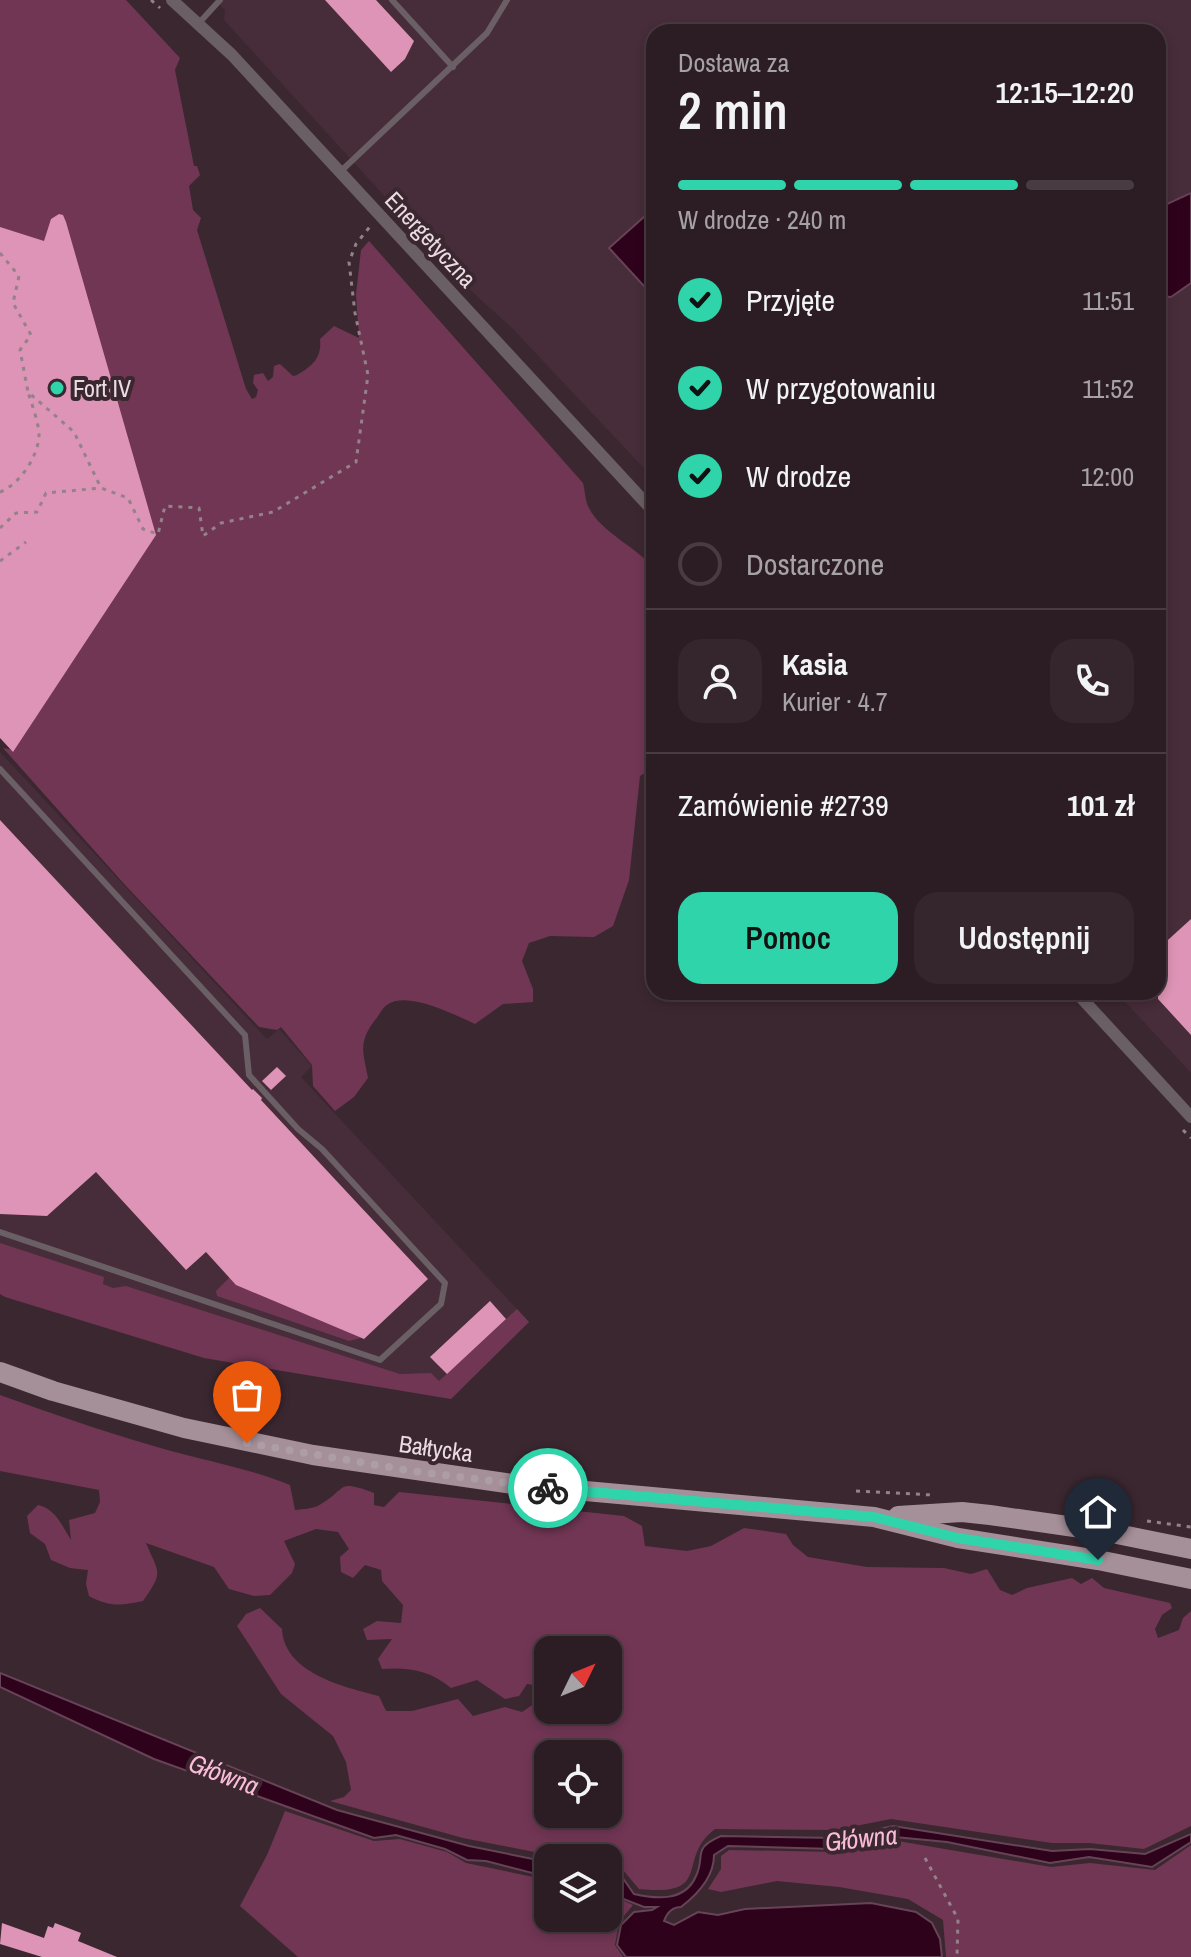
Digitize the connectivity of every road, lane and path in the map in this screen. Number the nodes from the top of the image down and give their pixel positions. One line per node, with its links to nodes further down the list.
1 (172, 0): 5 (street, Energetyczna)
2 (220, 0): 5 (lane)
3 (392, 0): 6 (lane)
4 (507, 0): 6 (lane)
5 (199, 23): 7 (street, Energetyczna)
6 (453, 67): 7 (lane)
7 (340, 172): 8 (street, Energetyczna)
8 (380, 216): 11 (path); 13 (street, Energetyczna)
9 (0, 253): 10 (path)
10 (28, 392): 11 (path); 12 (path)
11 (101, 488): 14 (path)
12 (0, 492)
13 (646, 503)
14 (0, 528)
15 (26, 542): 16 (path)
16 (0, 561)
17 (0, 769): 20 (lane)
18 (1083, 1000): 19 (street)
19 (1191, 1117)
20 (0, 1232)
21 (0, 1372): 22 (main road, Bałtycka)
22 (874, 1517): 23 (main road, Bałtycka); 24 (main road, Bałtycka)
23 (1191, 1549)
24 (1191, 1579)
25 (925, 1858): 26 (path)
26 (957, 1957)

